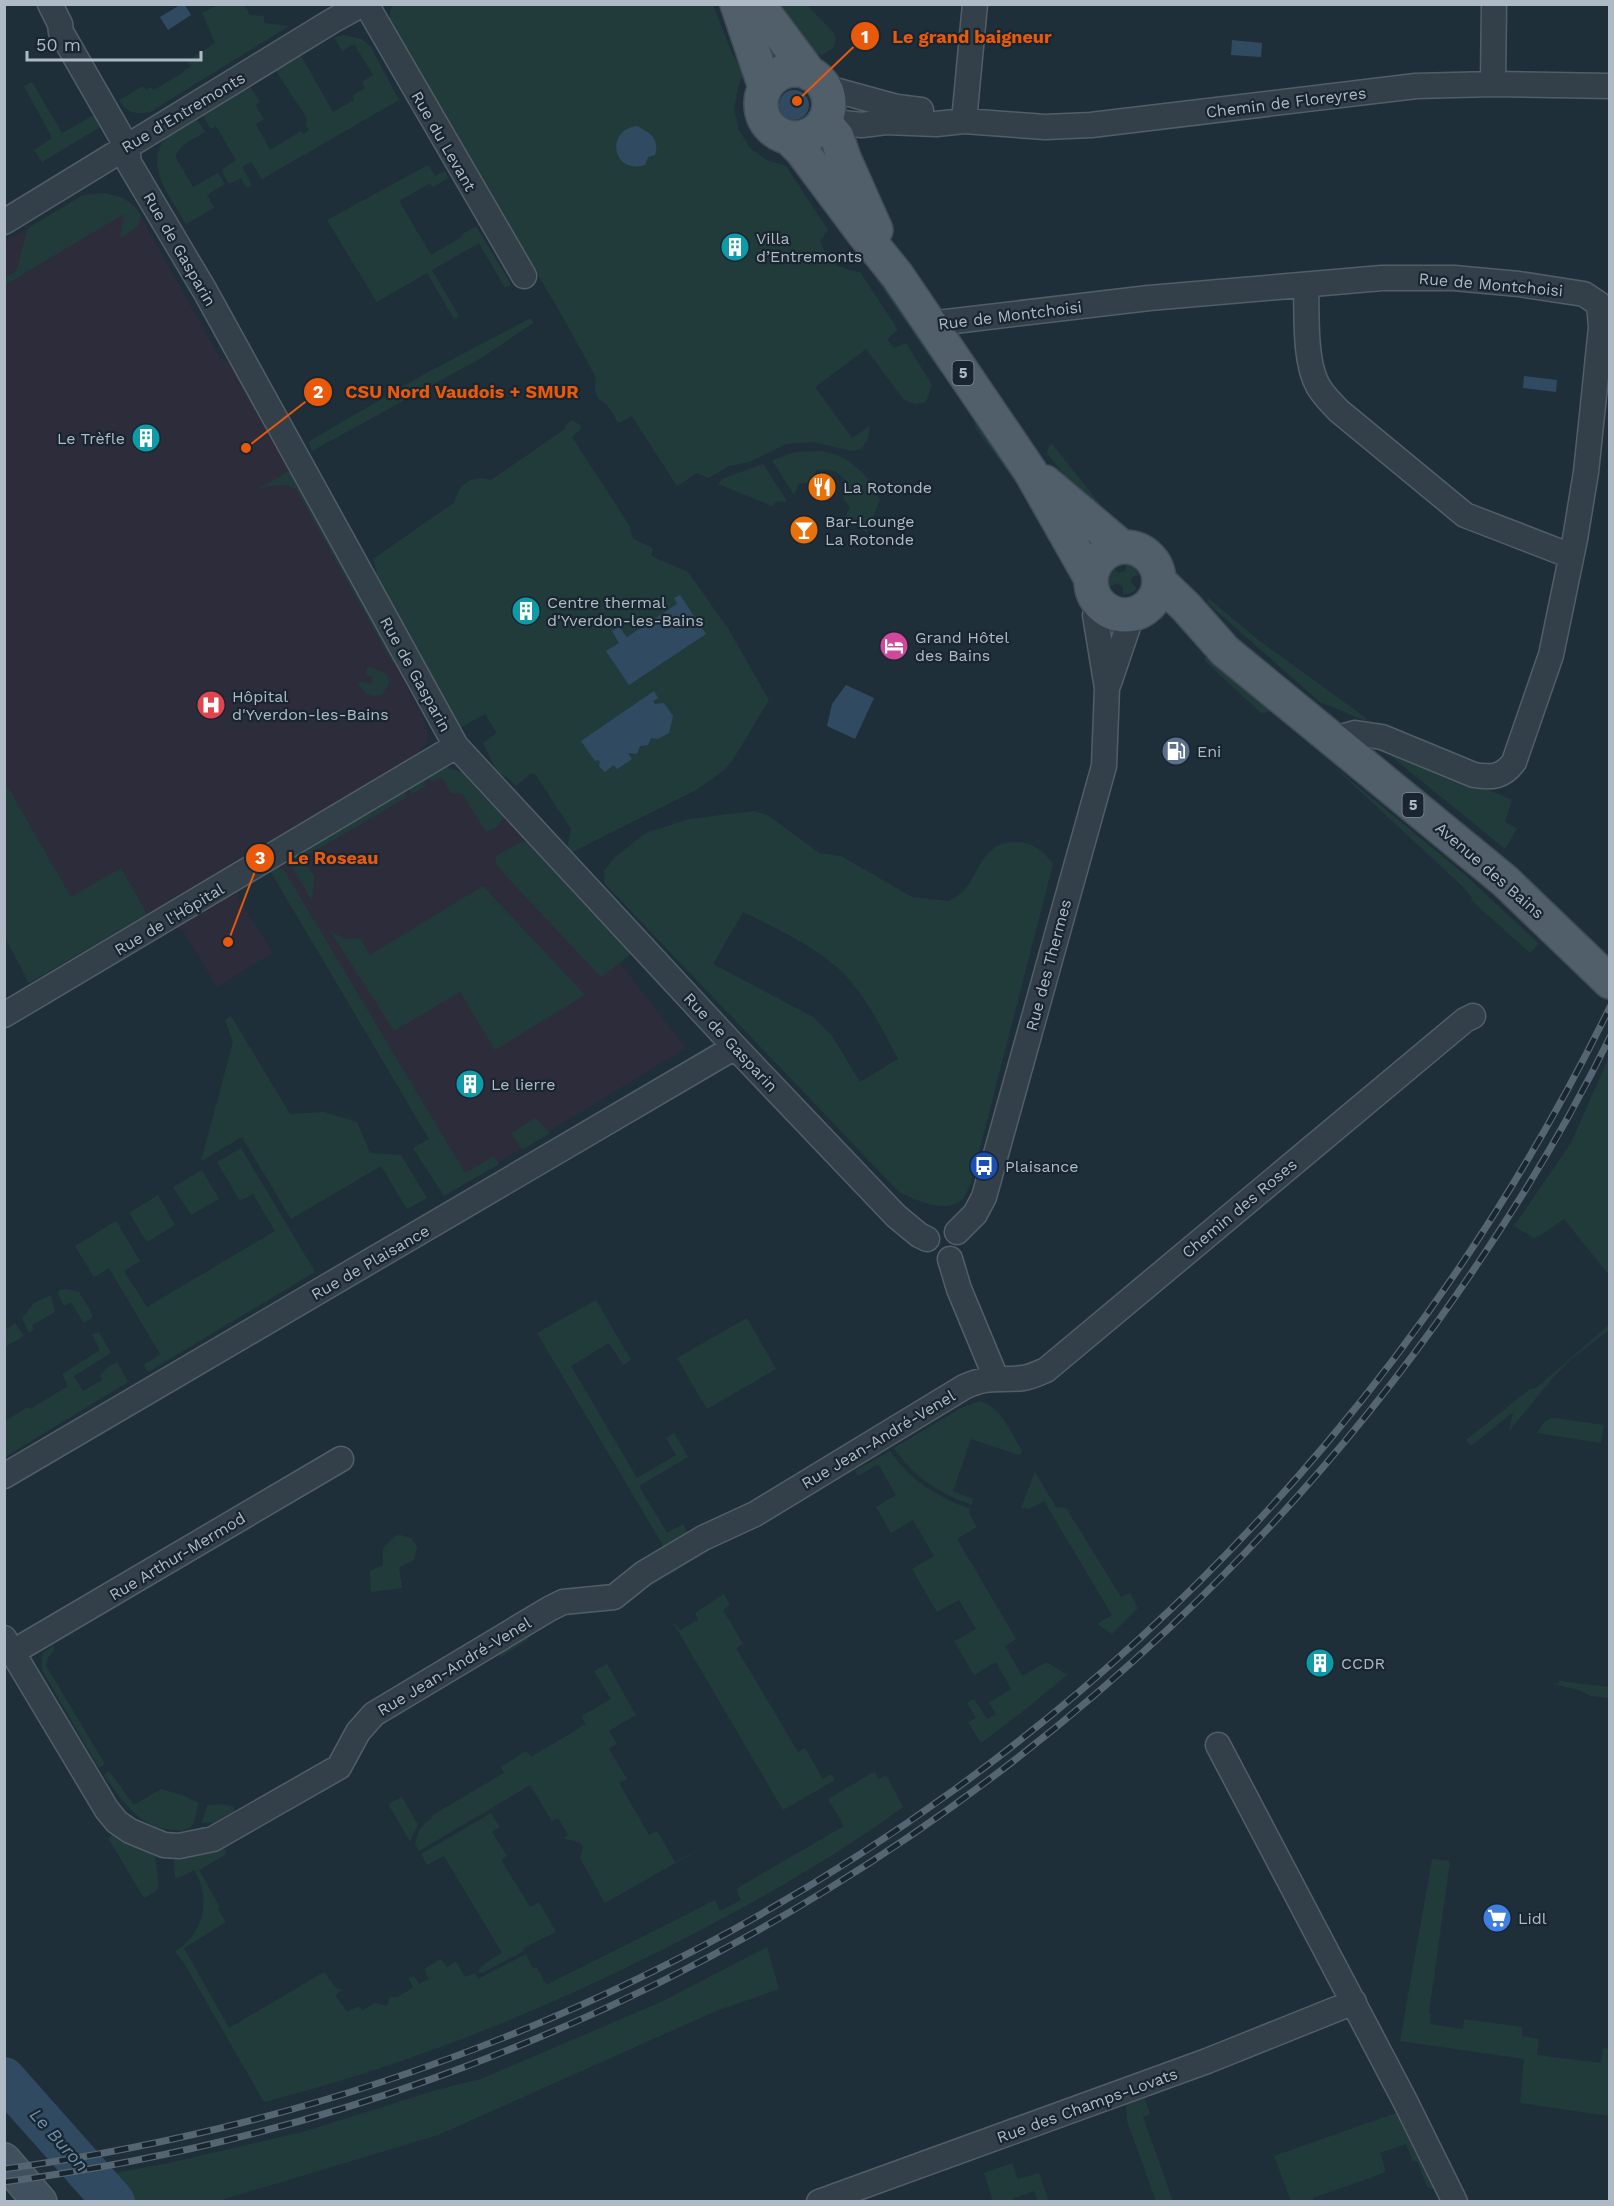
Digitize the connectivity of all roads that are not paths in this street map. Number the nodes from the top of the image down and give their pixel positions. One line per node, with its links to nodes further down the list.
1 (50, 4): 14 (street, Rue de Gasparin)
2 (737, 4): 10 (main road)
3 (758, 4): 7 (main road)
4 (975, 4): 12 (street)
5 (1494, 4): 8 (street)
6 (359, 6): 14 (street, Rue d'Entremonts); 17 (street, Rue du Levant)
7 (817, 80): 10 (main road); 11 (main road); 12 (street, Chemin de Floreyres)
8 (1493, 84): 9 (street, Chemin de Floreyres); 12 (street, Chemin de Floreyres)
9 (1610, 86)
10 (765, 87): 13 (main road)
11 (824, 121): 12 (street, Chemin de Floreyres); 13 (main road); 16 (main road, 5)
12 (964, 121)
13 (788, 137): 16 (main road, 5)
14 (127, 147): 15 (street, Rue d'Entremonts); 29 (street, Rue de Gasparin)
15 (4, 222)
16 (897, 275): 19 (main road, 5)
17 (524, 276)
18 (1306, 285): 19 (street, Rue de Montchoisi); 22 (street); 22 (street, Rue de Montchoisi)
19 (929, 324): 20 (main road, 5)
20 (1030, 471): 21 (main road, 5); 24 (main road, 5)
21 (1122, 547): 23 (main road); 24 (main road)
22 (1571, 556): 28 (street, Rue de Montchoisi)
23 (1159, 581): 25 (main road); 26 (main road, 5)
24 (1095, 591): 25 (main road); 27 (street, Rue des Thermes)
25 (1138, 613): 26 (main road, 5); 27 (street, Rue des Thermes)
26 (1225, 651): 28 (main road, Avenue des Bains / 5)
27 (1107, 688): 34 (street, Rue des Thermes)
28 (1335, 739): 30 (main road, Avenue des Bains / 5)
29 (456, 746): 31 (street, Rue de l'Hôpital); 33 (street, Rue de Gasparin)
30 (1602, 974)
31 (4, 1015)
32 (1473, 1016): 37 (street, Chemin des Roses)
33 (735, 1047): 35 (street, Rue de Gasparin); 39 (street, Rue de Plaisance)
34 (957, 1232): 35 (street); 36 (street)
35 (927, 1239): 36 (street)
36 (950, 1259): 37 (street)
37 (996, 1378): 40 (street, Rue Jean-André-Venel)
38 (341, 1459): 40 (street, Rue Arthur-Mermod)
39 (4, 1476)
40 (9, 1645)
41 (1218, 1745): 42 (street)
42 (1354, 2002): 45 (street, Rue des Champs-Lovats); 46 (street)
43 (4, 2160): 44 (main road)
44 (40, 2202)
45 (819, 2202)
46 (1455, 2202)

